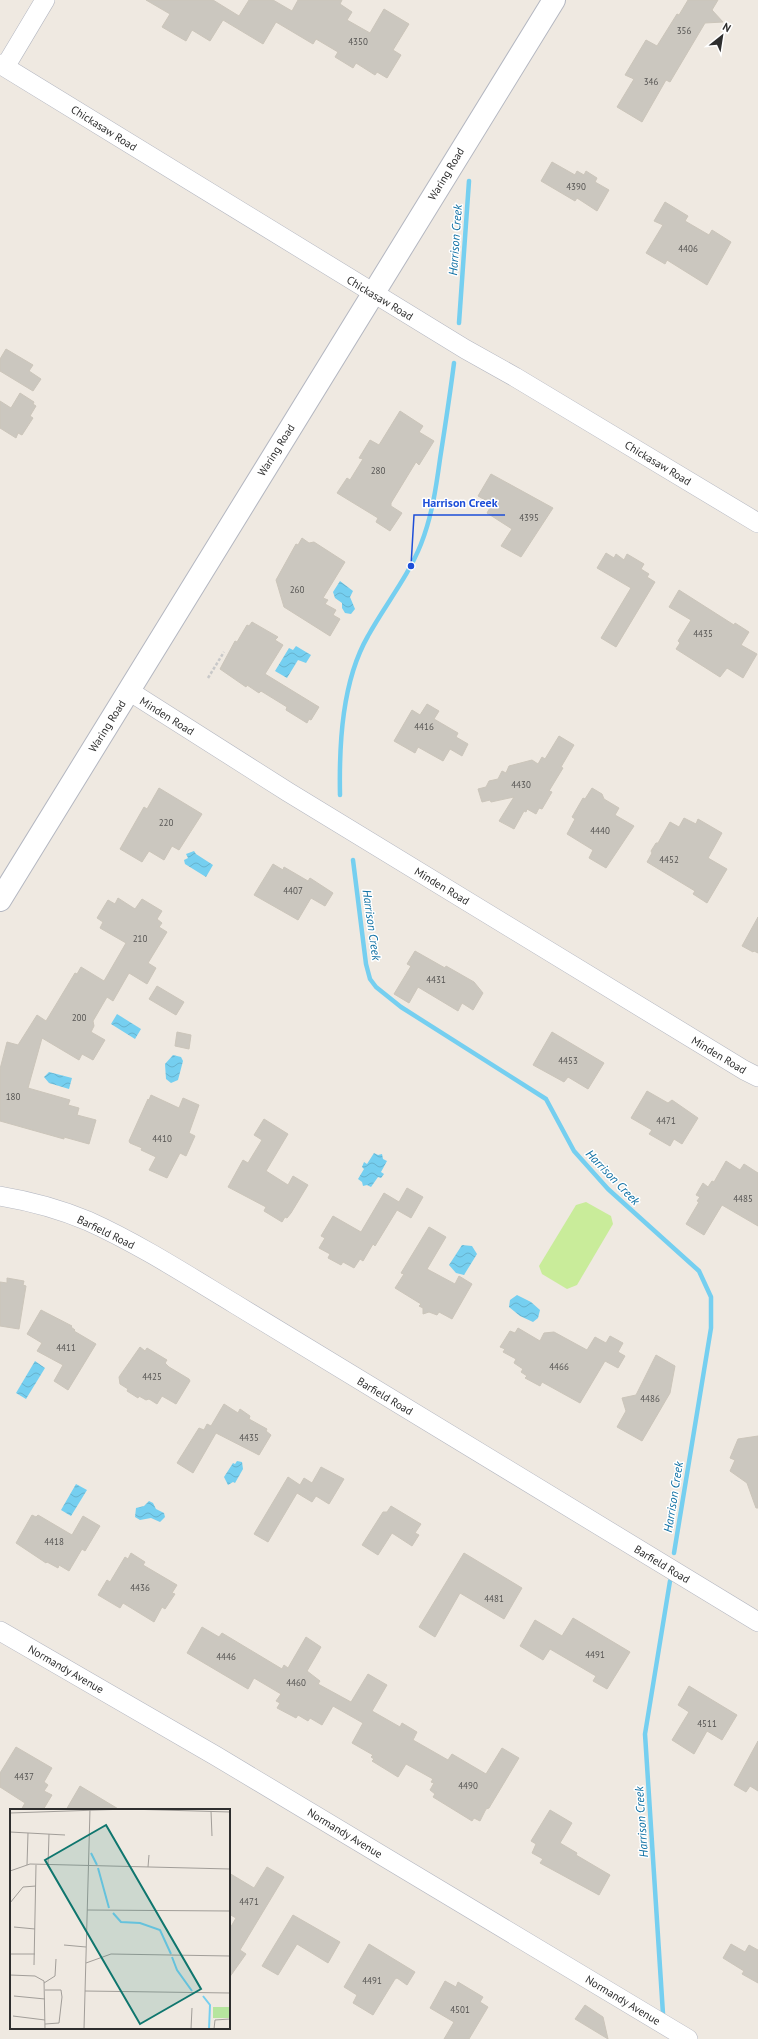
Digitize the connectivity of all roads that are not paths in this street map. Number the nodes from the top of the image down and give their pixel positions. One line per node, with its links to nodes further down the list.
1 (45, 0): 3 (street)
2 (554, 0): 4 (main road, Waring Road)
3 (2, 65): 4 (street, Chickasaw Road)
4 (373, 293): 5 (street, Chickasaw Road); 6 (main road, Waring Road)
5 (758, 523)
6 (129, 691): 7 (main road, Waring Road); 8 (street, Minden Road)
7 (0, 900)
8 (758, 1077)
9 (0, 1196): 10 (street, Barfield Road)
10 (758, 1622)
11 (0, 1631): 12 (street, Normandy Avenue)
12 (688, 2039)

